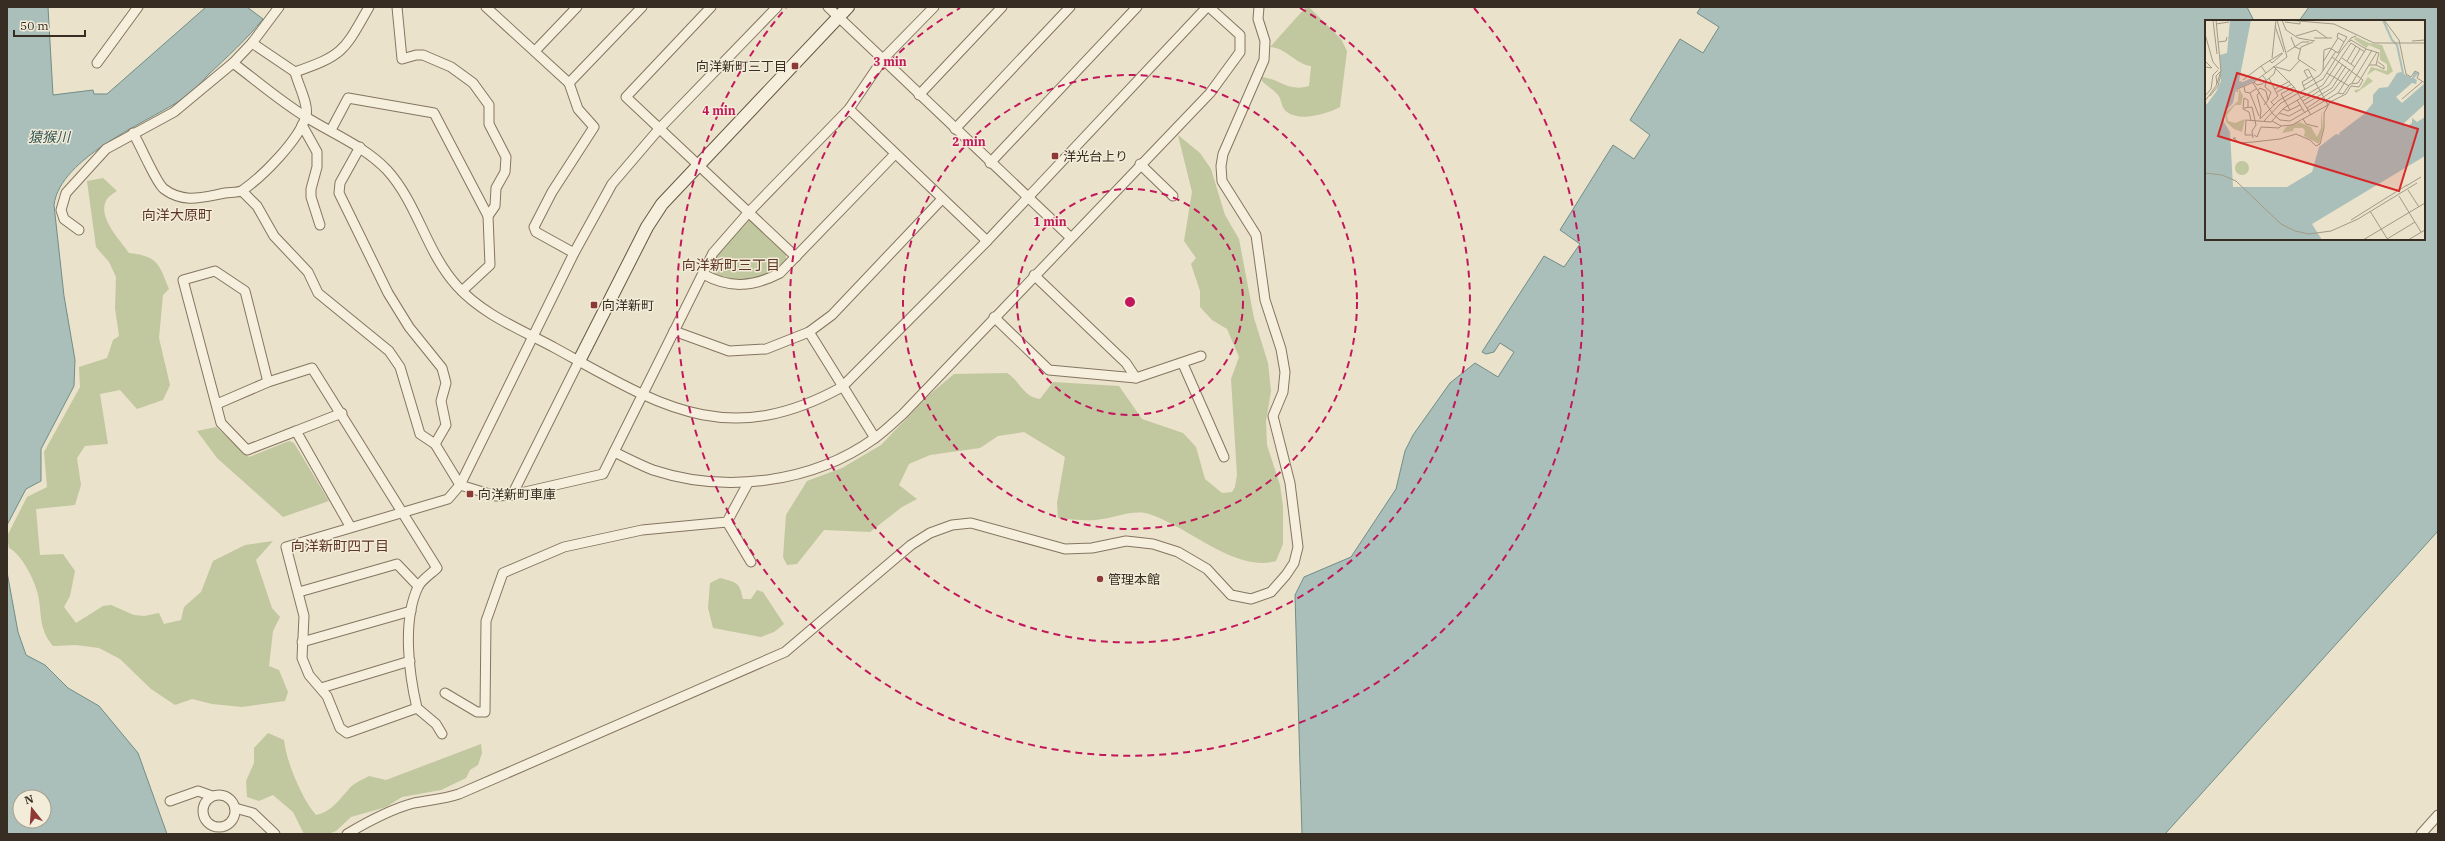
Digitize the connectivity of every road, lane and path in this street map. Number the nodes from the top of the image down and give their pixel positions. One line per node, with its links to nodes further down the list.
1 (138, 7): 22 (street)
2 (279, 7): 19 (street)
3 (369, 7): 24 (street)
4 (398, 7): 43 (street)
5 (486, 7): 20 (street)
6 (578, 7): 20 (street)
7 (642, 7): 25 (street)
8 (711, 7): 29 (street)
9 (777, 7): 29 (street)
10 (828, 7): 18 (street)
11 (848, 7): 18 (street)
12 (934, 7): 21 (street)
13 (1002, 7): 26 (street)
14 (1070, 7): 30 (street)
15 (1137, 7): 35 (street)
16 (1208, 7): 36 (street); 40 (street)
17 (1259, 7): 92 (street)
18 (838, 17): 21 (street); 37 (street)
19 (252, 43): 23 (street); 24 (street)
20 (535, 51): 25 (street)
21 (884, 59): 26 (street); 27 (street)
22 (97, 63)
23 (233, 63): 28 (street); 32 (street)
24 (296, 72): 28 (street)
25 (569, 83): 48 (street)
26 (919, 95): 30 (street)
27 (849, 109): 34 (street); 42 (street)
28 (304, 121): 31 (street); 38 (street); 44 (street)
29 (659, 129): 37 (street); 48 (street)
30 (955, 129): 35 (street)
31 (331, 130): 33 (street); 43 (street)
32 (133, 133): 38 (street); 45 (street)
33 (360, 148): 52 (street); 68 (street)
34 (895, 154): 41 (street); 49 (street)
35 (990, 163): 40 (street)
36 (1140, 164): 39 (street); 46 (street)
37 (697, 166): 42 (street); 58 (street)
38 (242, 191): 68 (street)
39 (1173, 196)
40 (1027, 197): 46 (street); 47 (street)
41 (942, 199): 47 (street); 55 (street)
42 (748, 213): 49 (street); 50 (street)
43 (488, 216): 52 (street)
44 (320, 225)
45 (79, 230)
46 (1070, 237): 51 (street)
47 (987, 241): 62 (street)
48 (574, 253): 56 (street)
49 (796, 257): 50 (street)
50 (703, 274): 54 (street)
51 (1034, 275): 53 (street); 60 (street)
52 (462, 291): 56 (street)
53 (994, 318): 60 (street); 67 (street)
54 (674, 331): 55 (street); 63 (street)
55 (809, 332): 62 (street)
56 (533, 336): 58 (street); 72 (street)
57 (1201, 356): 59 (street)
58 (579, 361): 63 (street); 73 (street)
59 (1183, 364): 60 (street); 70 (street)
60 (1136, 378)
61 (268, 382): 64 (street); 64 (street); 65 (street)
62 (842, 387): 63 (street); 67 (street)
63 (643, 394): 69 (street)
64 (217, 404): 66 (street)
65 (342, 412): 66 (street); 74 (street)
66 (296, 431): 76 (street)
67 (875, 438): 71 (street)
68 (435, 444): 72 (street)
69 (614, 452): 71 (street); 73 (street)
70 (1224, 457)
71 (748, 483): 75 (street)
72 (460, 485): 73 (street); 74 (street)
73 (512, 495)
74 (403, 512): 76 (street); 78 (street)
75 (727, 522): 77 (street); 84 (street)
76 (350, 526): 79 (street)
77 (751, 562)
78 (418, 586): 79 (street); 80 (street)
79 (299, 592): 81 (street)
80 (411, 611): 81 (street); 82 (street)
81 (302, 642): 83 (street)
82 (410, 661): 83 (street); 85 (street)
83 (321, 688): 85 (street)
84 (445, 693)
85 (417, 708): 86 (street)
86 (442, 734)
87 (212, 796): 88 (street); 89 (street); 89 (street)
88 (170, 800)
89 (235, 808): 91 (street)
90 (2438, 815): 93 (street)
91 (275, 834)
92 (347, 834)
93 (2421, 834)

